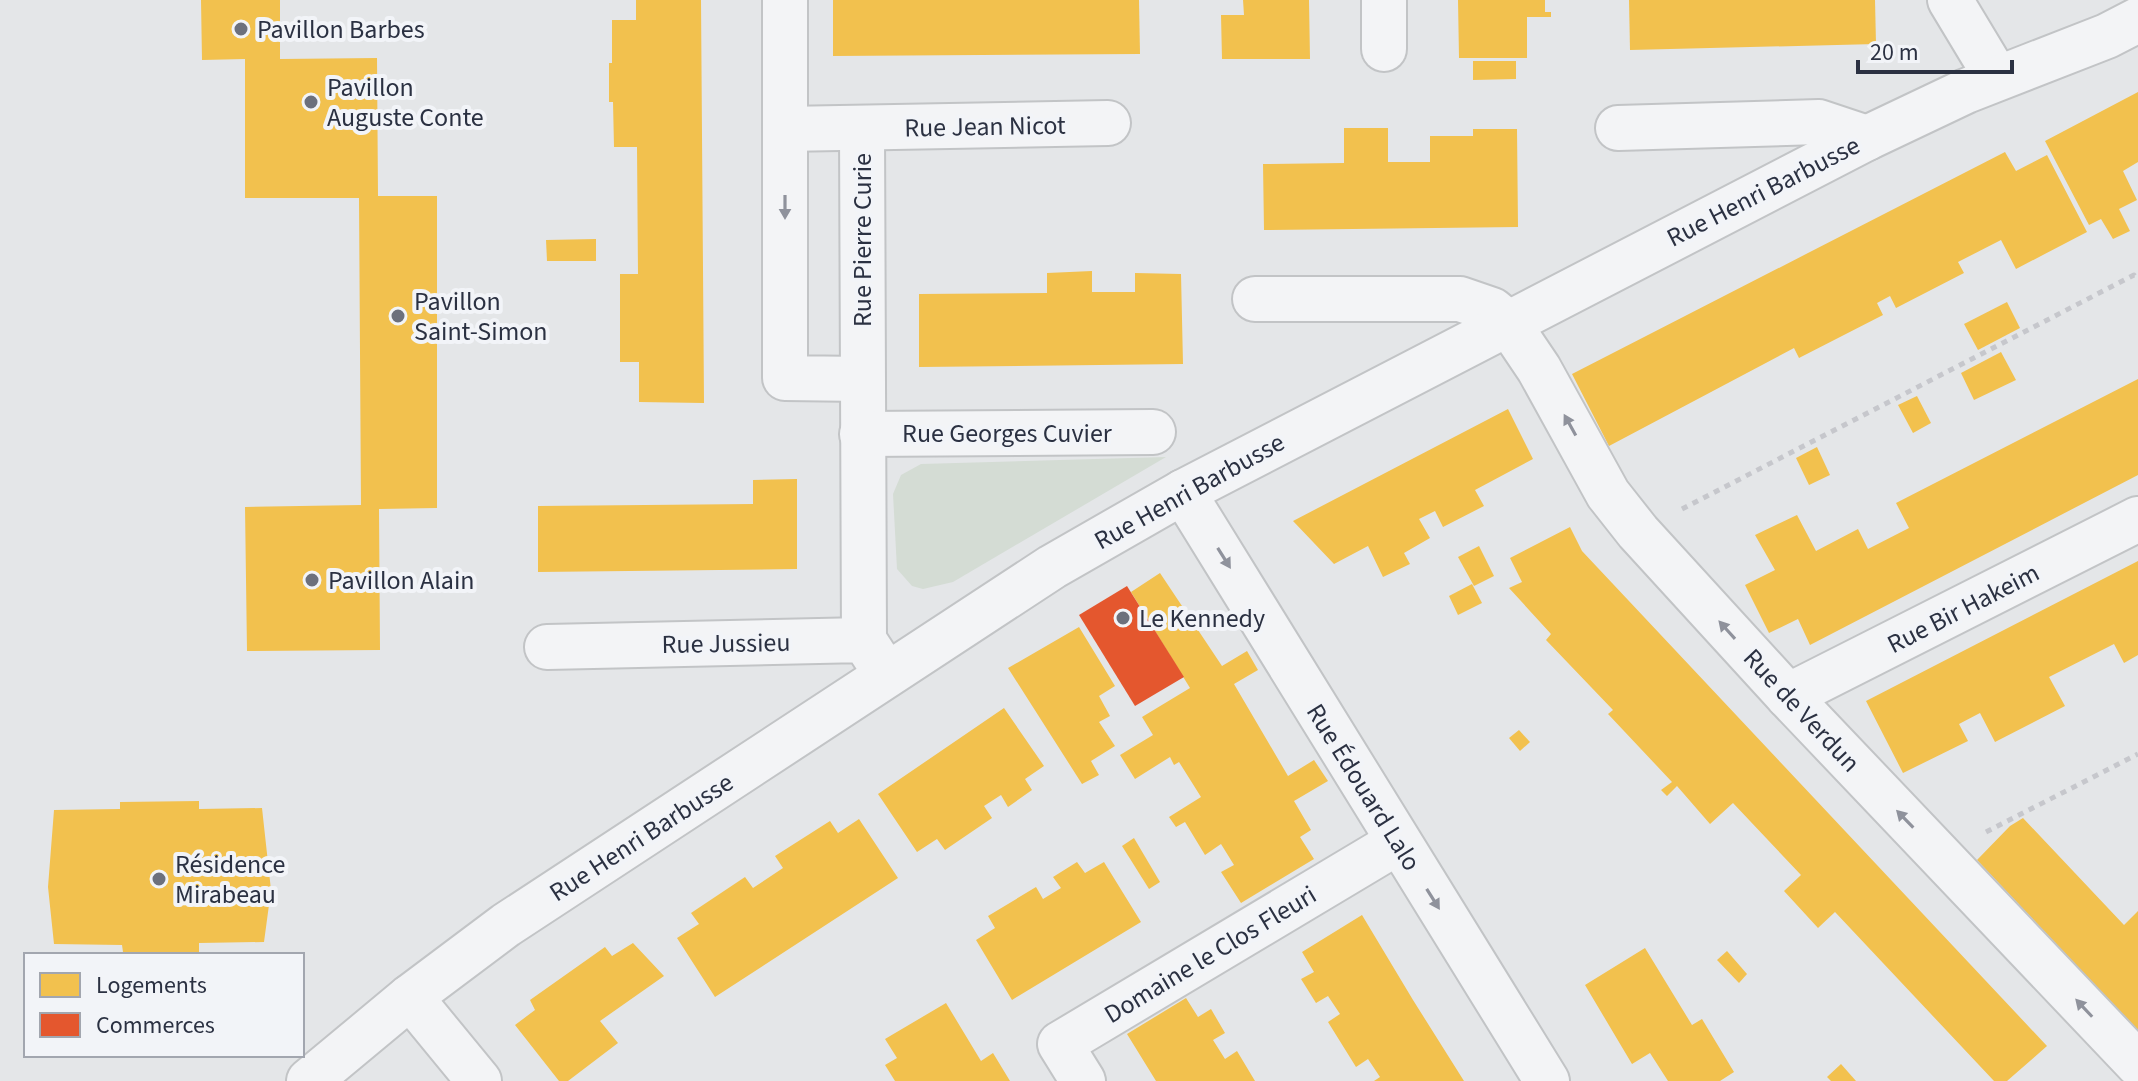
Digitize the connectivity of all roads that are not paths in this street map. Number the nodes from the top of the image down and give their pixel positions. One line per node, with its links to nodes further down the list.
1 (785, 0): 9 (street)
2 (1384, 0): 5 (street)
3 (1950, 0): 6 (street)
4 (2138, 20): 6 (street, Rue Henri Barbusse)
5 (1384, 49)
6 (1997, 78): 11 (street, Rue Henri Barbusse)
7 (1108, 123): 10 (street, Rue Jean Nicot)
8 (1618, 128): 11 (street)
9 (785, 129): 10 (street, Rue Pierre Curie); 14 (street, one-way to 14)
10 (862, 129): 14 (street, Rue Pierre Curie)
11 (1867, 138): 13 (street, Rue Henri Barbusse)
12 (1255, 299): 13 (street)
13 (1508, 323): 17 (street, Rue Henri Barbusse); 21 (street, Rue de Verdun, one-way to 13)
14 (862, 379): 16 (street, Rue Pierre Curie)
15 (1153, 432): 16 (street, Rue Georges Cuvier)
16 (862, 434): 20 (street, Rue Pierre Curie)
17 (1183, 492): 20 (street, Rue Henri Barbusse); 22 (street, Rue Édouard Lalo, one-way to 22)
18 (2138, 519): 21 (street, Rue Bir Hakeim)
19 (547, 647): 20 (street, Rue Jussieu)
20 (875, 657): 23 (street, Rue Henri Barbusse)
21 (1788, 696): 24 (street, Rue de Verdun, one-way to 21)
22 (1398, 842): 27 (street, Domaine le Clos Fleuri); 28 (street, Rue Édouard Lalo, one-way to 28)
23 (410, 997): 25 (street, Rue Henri Barbusse); 26 (street)
24 (2138, 1064)
25 (309, 1081)
26 (479, 1081)
27 (1083, 1081)
28 (1547, 1081)

